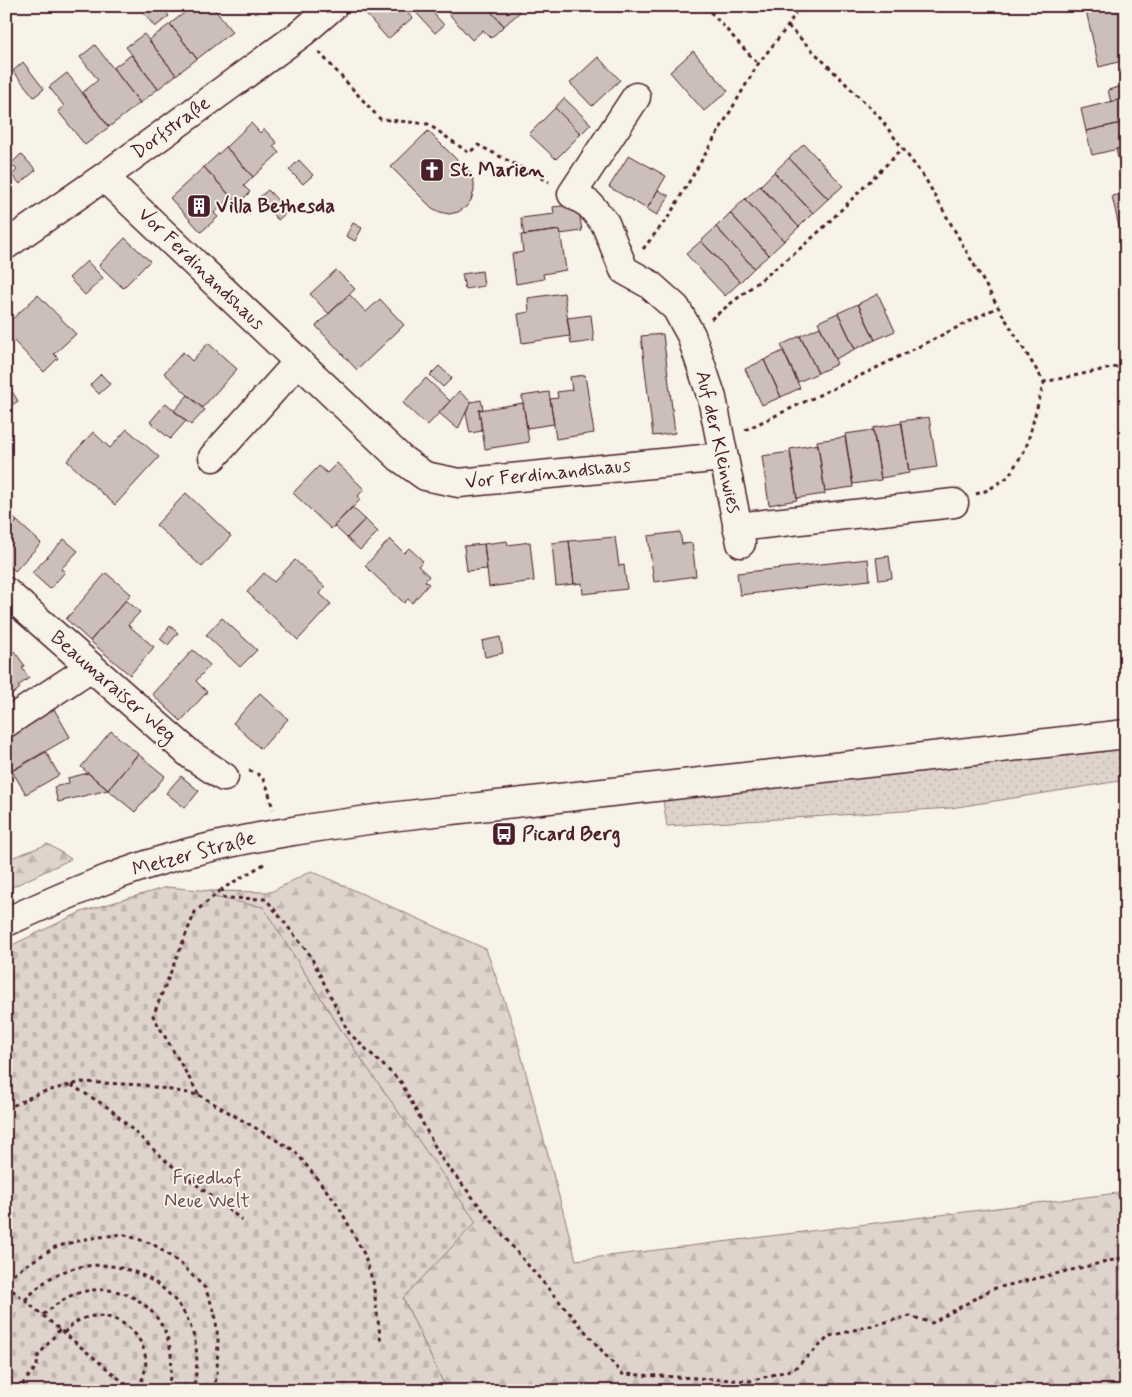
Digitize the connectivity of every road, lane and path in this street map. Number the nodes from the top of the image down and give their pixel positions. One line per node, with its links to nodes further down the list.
1 (333, 6): 5 (street, Dorfstraße)
2 (705, 6): 6 (path)
3 (799, 6): 4 (path)
4 (788, 26): 6 (path); 8 (path)
5 (302, 33): 9 (street, Dorfstraße); 10 (path)
6 (758, 64): 12 (path)
7 (636, 97): 10 (street)
8 (903, 148): 13 (path); 14 (path)
9 (104, 177): 11 (street, Dorfstraße); 15 (street, Vor Ferdinandshaus)
10 (572, 194): 12 (street)
11 (6, 246)
12 (624, 270): 14 (street, Auf der Kleinwies)
13 (998, 307): 17 (path); 18 (path)
14 (691, 335): 18 (street, Auf der Kleinwies)
15 (298, 362): 18 (street, Vor Ferdinandshaus); 19 (street)
16 (1126, 365): 17 (path)
17 (1044, 382): 20 (path)
18 (722, 449): 20 (street, Auf der Kleinwies)
19 (213, 457)
20 (954, 503)
21 (6, 592): 22 (street, Beaumaraiser Weg)
22 (90, 667): 23 (street); 25 (street, Beaumaraiser Weg)
23 (6, 723)
24 (1126, 734): 26 (street, Metzer Straße)
25 (224, 776): 26 (path)
26 (279, 832): 27 (path); 28 (street, Metzer Straße)
27 (222, 889): 30 (path); 33 (path)
28 (6, 922)
29 (71, 1085): 30 (path); 31 (path); 32 (path)
30 (199, 1095): 40 (path)
31 (6, 1109)
32 (242, 1220)
33 (1126, 1257)
34 (6, 1278): 45 (path)
35 (6, 1285): 36 (path)
36 (25, 1300): 37 (path); 44 (path)
37 (43, 1316): 38 (path); 43 (path)
38 (60, 1329): 39 (path); 41 (path)
39 (64, 1333): 42 (path); 42 (path)
40 (381, 1343)
41 (17, 1391)
42 (135, 1391)
43 (166, 1391)
44 (192, 1391)
45 (213, 1391)

